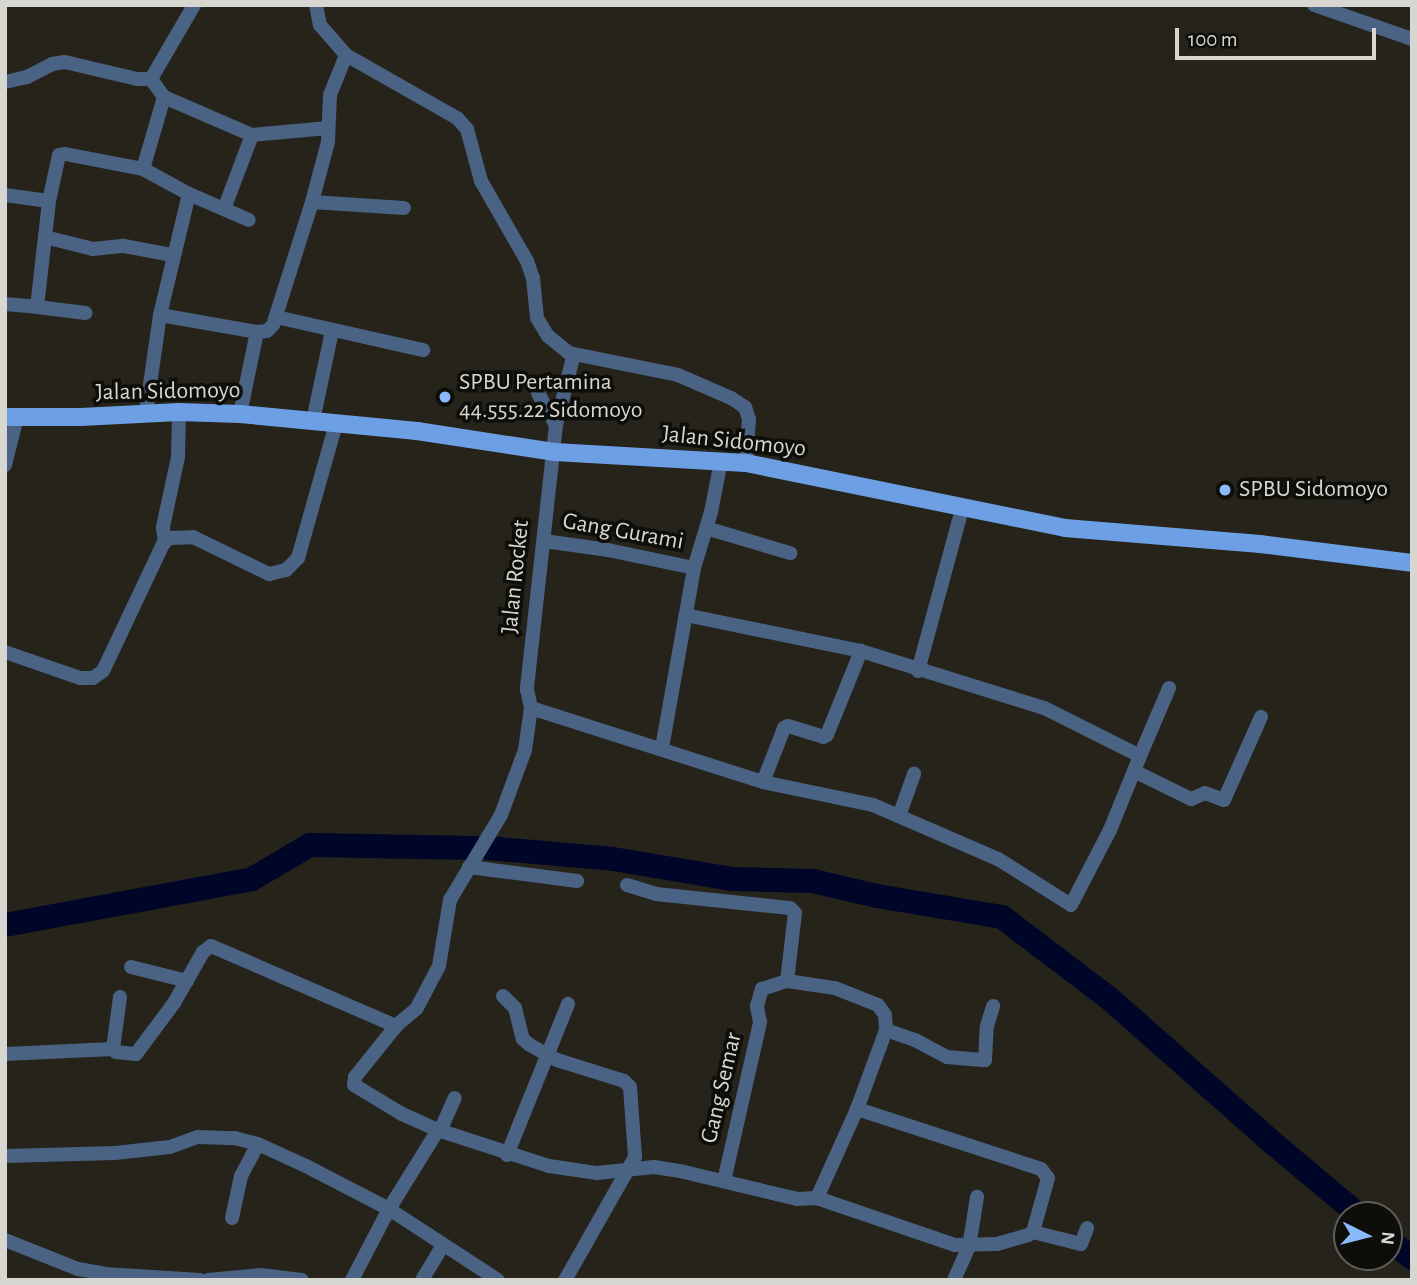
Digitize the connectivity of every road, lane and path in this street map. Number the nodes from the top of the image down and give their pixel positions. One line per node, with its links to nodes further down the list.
1 (194, 5): 6 (street)
2 (316, 5): 5 (street)
3 (1314, 5): 4 (street)
4 (1412, 39)
5 (346, 55): 9 (street); 29 (street)
6 (151, 79): 7 (street); 8 (street)
7 (5, 82)
8 (164, 97): 10 (street); 11 (street)
9 (328, 128): 10 (street); 15 (street)
10 (252, 135): 17 (street)
11 (143, 169): 12 (street); 14 (street)
12 (189, 194): 17 (street); 20 (street)
13 (5, 195): 14 (street)
14 (49, 201): 19 (street)
15 (312, 202): 16 (street); 25 (street)
16 (404, 208)
17 (224, 209): 18 (street)
18 (250, 220)
19 (45, 237): 20 (street); 22 (street)
20 (172, 255): 24 (street)
21 (5, 304): 22 (street)
22 (37, 307): 23 (street)
23 (86, 313)
24 (160, 315): 27 (street); 31 (street)
25 (276, 317): 26 (street); 27 (street)
26 (332, 331): 28 (street); 35 (street)
27 (257, 332): 33 (street)
28 (423, 350)
29 (574, 355): 37 (street, Jalan Rocket); 40 (street)
30 (538, 393): 37 (street)
31 (146, 412): 32 (main road, Jalan Sidomoyo); 34 (main road, Jalan Sidomoyo)
32 (179, 412): 33 (main road, Jalan Sidomoyo); 45 (street)
33 (240, 414): 35 (main road, Jalan Sidomoyo)
34 (11, 417): 41 (street)
35 (313, 421): 36 (main road, Jalan Sidomoyo)
36 (336, 424): 38 (main road, Jalan Sidomoyo); 45 (street)
37 (556, 425): 38 (street, Jalan Rocket)
38 (551, 451): 39 (main road, Jalan Sidomoyo); 44 (street, Jalan Rocket)
39 (721, 461): 40 (main road, Jalan Sidomoyo); 43 (street)
40 (746, 463): 42 (main road, Jalan Sidomoyo)
41 (5, 465)
42 (962, 509): 47 (main road, Jalan Sidomoyo); 52 (street)
43 (706, 528): 46 (street); 48 (street)
44 (544, 541): 48 (street, Gang Gurami); 54 (street, Jalan Rocket)
45 (164, 542): 51 (street)
46 (790, 553)
47 (1412, 563)
48 (694, 568): 49 (street)
49 (686, 615): 50 (street); 56 (street)
50 (861, 651): 52 (street); 60 (street)
51 (5, 652)
52 (918, 671): 57 (street)
53 (1169, 688): 57 (street)
54 (531, 708): 56 (street); 62 (street, Jalan Rocket)
55 (1261, 717): 58 (street)
56 (662, 748): 60 (street)
57 (1140, 755): 58 (street)
58 (1134, 771): 61 (street)
59 (914, 774): 61 (street)
60 (763, 782): 61 (street)
61 (899, 816)
62 (470, 867): 63 (street); 72 (street, Jalan Rocket)
63 (577, 881)
64 (626, 885): 67 (street)
65 (131, 967): 66 (street)
66 (187, 981): 72 (street); 74 (street)
67 (787, 981): 73 (street); 84 (street, Gang Semar)
68 (503, 996): 76 (street)
69 (120, 997): 74 (street)
70 (568, 1004): 76 (street)
71 (993, 1006): 73 (street)
72 (396, 1026): 79 (street, Jalan Rocket)
73 (886, 1030): 78 (street)
74 (113, 1049): 75 (street)
75 (5, 1054)
76 (547, 1056): 81 (street); 83 (street)
77 (455, 1098): 79 (street)
78 (857, 1109): 86 (street); 90 (street)
79 (439, 1130): 81 (street); 87 (street)
80 (258, 1144): 82 (street); 87 (street); 88 (street)
81 (507, 1155): 83 (street)
82 (5, 1156)
83 (630, 1170): 84 (street); 100 (street)
84 (724, 1181): 86 (street)
85 (977, 1197): 93 (street)
86 (817, 1198): 93 (street)
87 (389, 1209): 92 (street); 97 (street)
88 (232, 1218)
89 (1087, 1228): 90 (street)
90 (1033, 1231): 93 (street)
91 (5, 1240): 94 (street)
92 (443, 1245): 98 (street); 99 (street)
93 (969, 1247): 101 (street)
94 (200, 1280)
95 (208, 1280): 96 (street)
96 (302, 1280)
97 (352, 1280)
98 (422, 1280)
99 (499, 1280)
100 (565, 1280)
101 (954, 1280)

